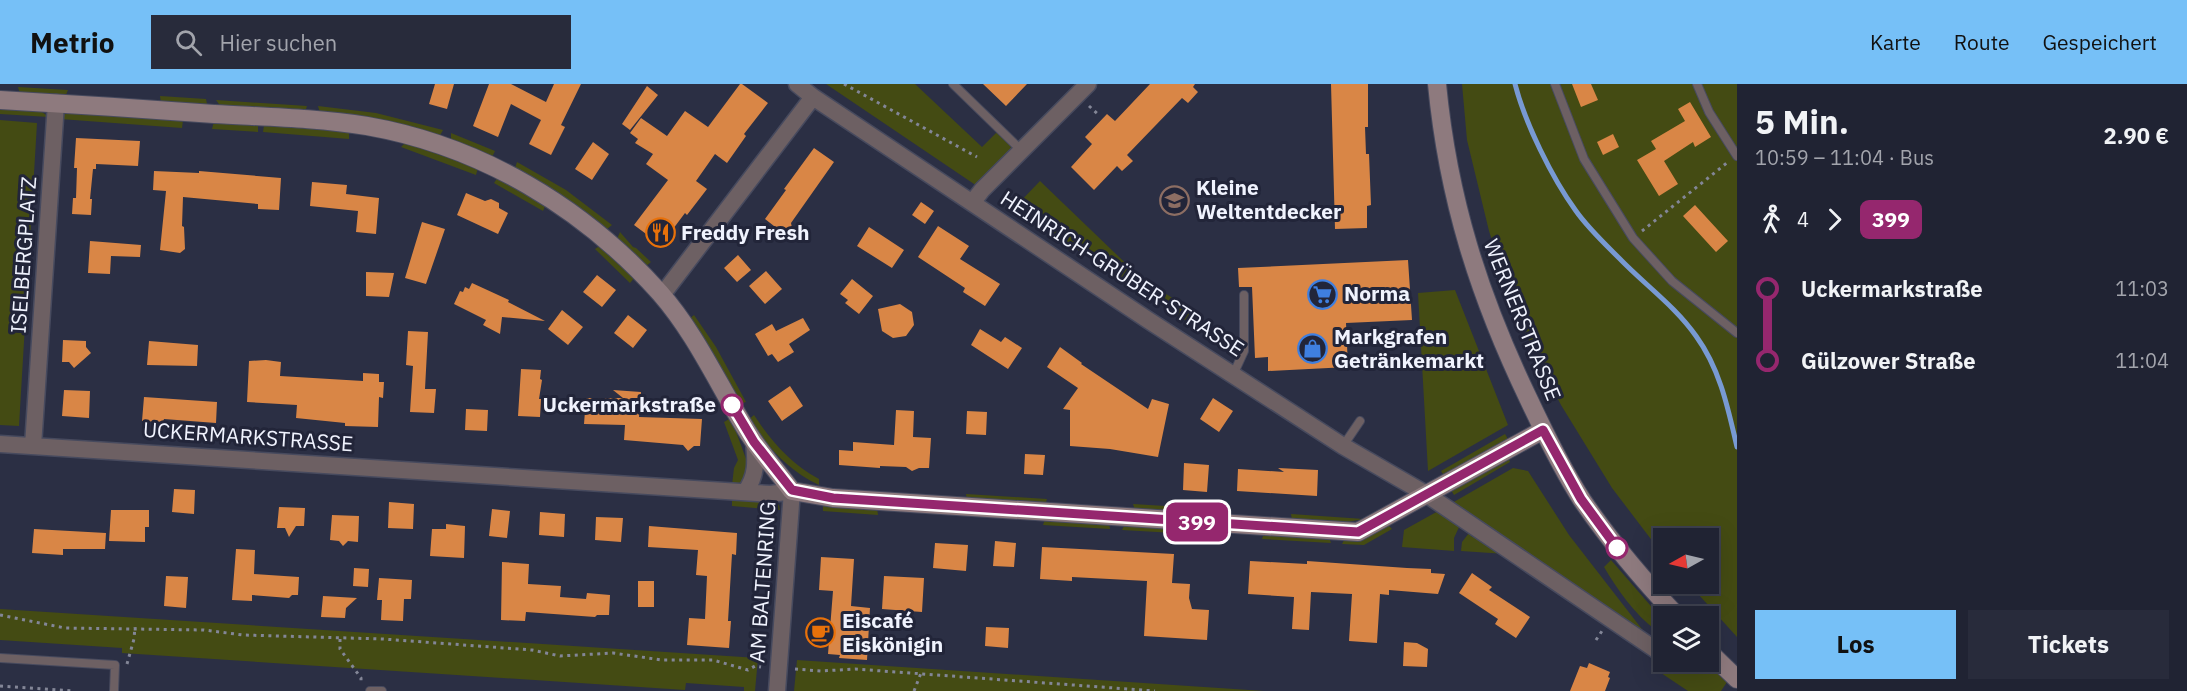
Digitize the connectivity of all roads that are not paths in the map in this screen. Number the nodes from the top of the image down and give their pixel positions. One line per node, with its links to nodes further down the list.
1 (797, 84): 7 (street, HEINRICH-GRÜBER-STRASSE)
2 (953, 84): 10 (lane)
3 (1088, 84): 10 (street)
4 (1437, 84): 18 (street, WERNERSTRASSE)
5 (1555, 84): 15 (lane)
6 (1697, 84): 11 (lane)
7 (813, 97): 12 (street, HEINRICH-GRÜBER-STRASSE); 13 (street)
8 (0, 100): 9 (street, AM BALTENRING)
9 (56, 104): 13 (street, AM BALTENRING); 21 (street, ISELBERGPLATZ)
10 (1022, 150): 12 (street)
11 (1737, 156)
12 (972, 203): 16 (street, HEINRICH-GRÜBER-STRASSE)
13 (662, 295): 19 (street, AM BALTENRING)
14 (1244, 295): 16 (lane)
15 (1737, 333)
16 (1233, 375): 22 (street, HEINRICH-GRÜBER-STRASSE)
17 (1360, 421): 22 (lane)
18 (1543, 430): 25 (street); 26 (street)
19 (754, 442): 23 (street, AM BALTENRING); 24 (street)
20 (0, 444): 21 (street, UCKERMARKSTRASSE)
21 (33, 446): 24 (street, UCKERMARKSTRASSE)
22 (1343, 446): 25 (street, HEINRICH-GRÜBER-STRASSE)
23 (792, 490): 24 (street, UCKERMARKSTRASSE); 25 (street, UCKERMARKSTRASSE); 34 (street, AM BALTENRING)
24 (745, 492)
25 (1426, 494): 27 (street, HEINRICH-GRÜBER-STRASSE)
26 (1668, 606)
27 (1653, 648)
28 (0, 658): 31 (lane)
29 (1719, 662): 30 (street)
30 (1737, 679)
31 (114, 691)
32 (370, 691): 33 (lane)
33 (382, 691)
34 (777, 691)

